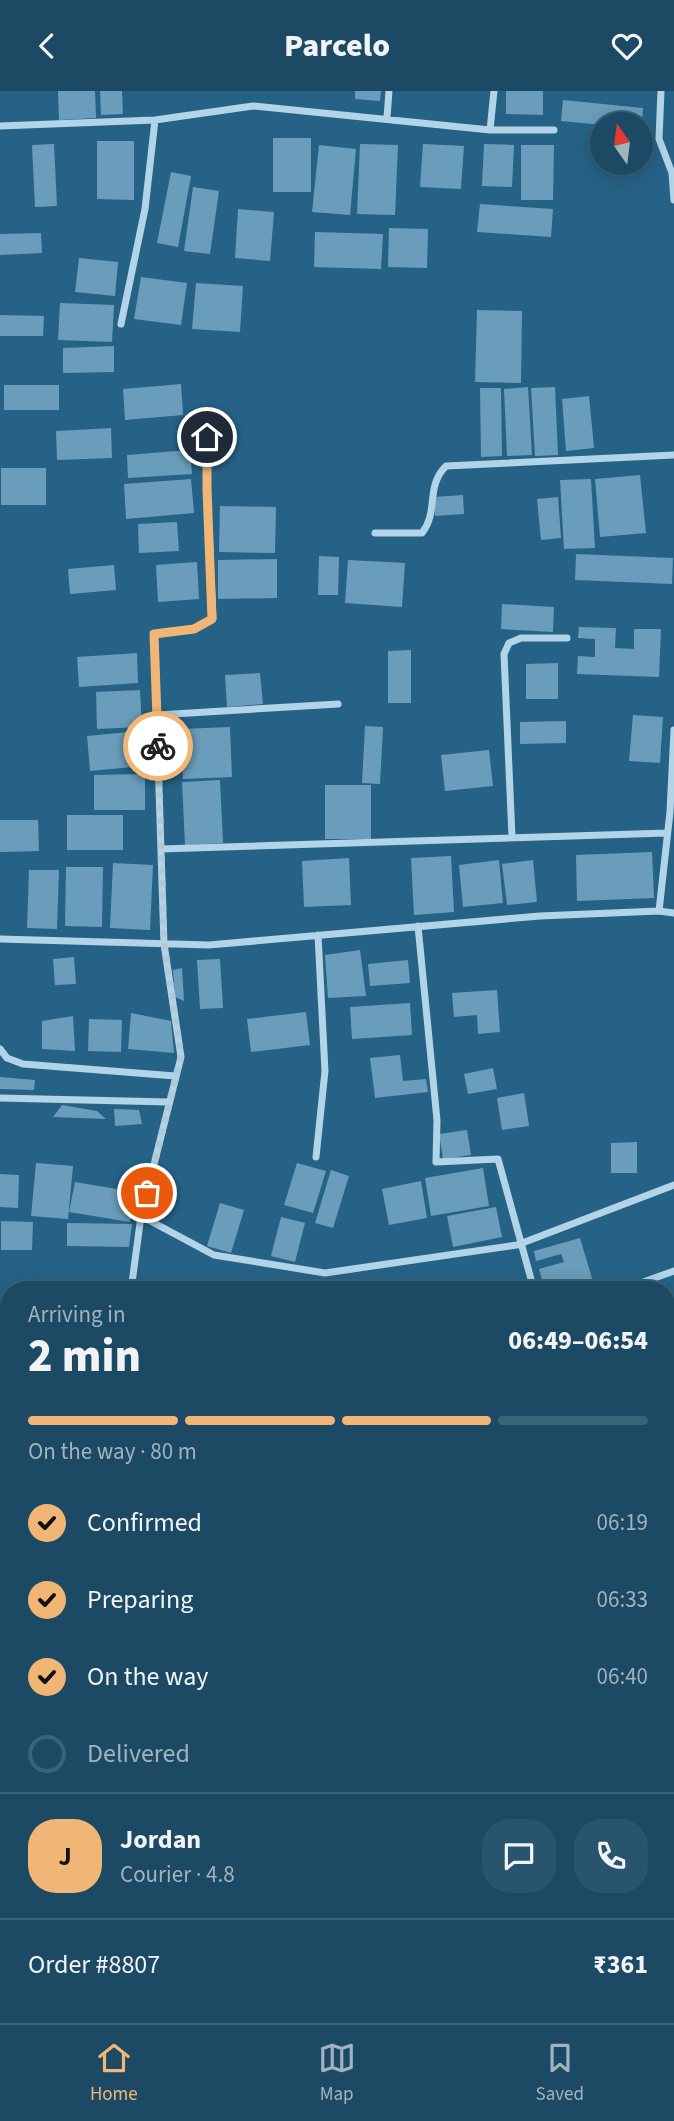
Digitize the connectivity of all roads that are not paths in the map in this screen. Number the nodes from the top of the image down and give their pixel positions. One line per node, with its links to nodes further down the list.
1 (388, 91): 4 (street)
2 (494, 91): 7 (street)
3 (661, 91): 9 (street)
4 (387, 118): 5 (street); 7 (street)
5 (155, 120): 6 (street); 10 (street)
6 (0, 126)
7 (490, 130): 8 (street)
8 (554, 130)
9 (674, 200)
10 (121, 324)
11 (207, 437): 16 (street)
12 (674, 455): 13 (street)
13 (375, 533)
14 (567, 638): 21 (street)
15 (338, 704): 16 (street)
16 (157, 715): 22 (street)
17 (674, 730): 18 (street)
18 (673, 745): 19 (street)
19 (672, 812): 20 (street)
20 (667, 833): 21 (street); 23 (street)
21 (512, 837): 22 (street)
22 (161, 849): 28 (street)
23 (659, 911): 24 (street); 25 (street)
24 (674, 913)
25 (418, 926): 26 (street); 36 (street)
26 (318, 935): 28 (street); 33 (street)
27 (0, 939): 28 (street)
28 (164, 944): 30 (street)
29 (0, 1049): 30 (street)
30 (176, 1076): 32 (street)
31 (0, 1098): 32 (street)
32 (168, 1102): 35 (street)
33 (316, 1157)
34 (674, 1185): 36 (street)
35 (141, 1216): 36 (street); 38 (street)
36 (521, 1244): 39 (street)
37 (674, 1271): 40 (street)
38 (132, 1281)
39 (531, 1281)
40 (646, 1281)

